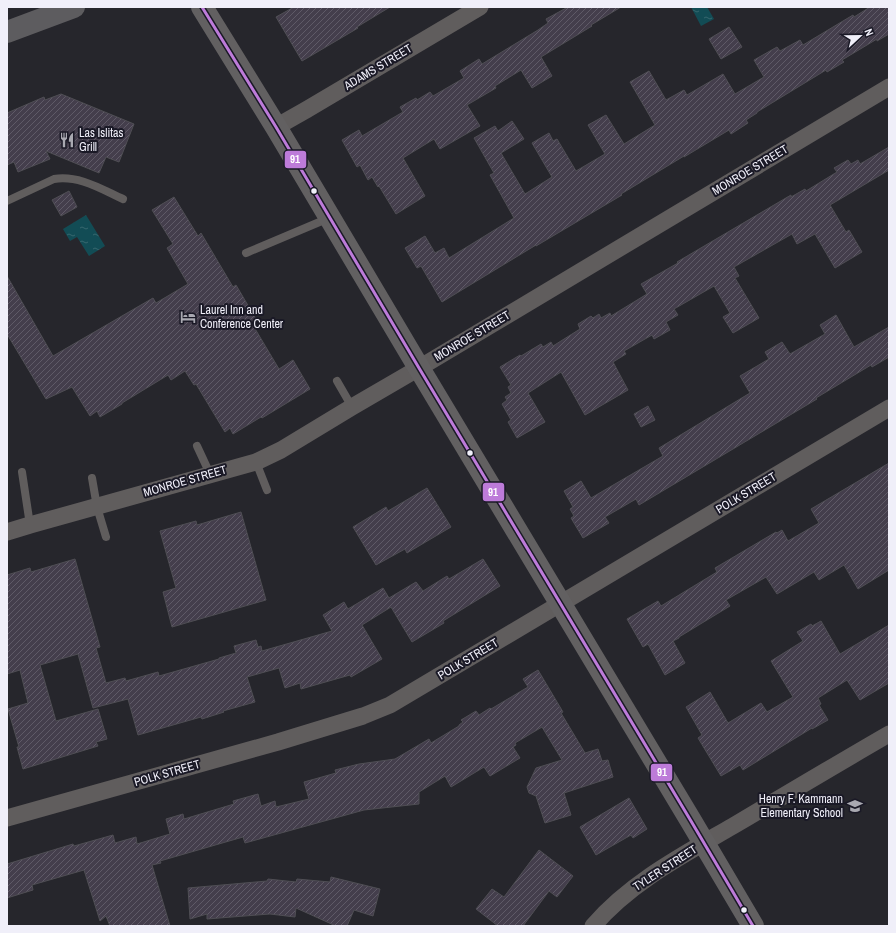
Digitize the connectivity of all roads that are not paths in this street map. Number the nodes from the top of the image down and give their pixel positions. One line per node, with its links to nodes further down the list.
1 (74, 7): 4 (highway)
2 (202, 7): 6 (main road)
3 (480, 7): 6 (street, ADAMS STREET)
4 (7, 32)
5 (889, 87): 11 (street, MONROE STREET)
6 (276, 127): 9 (main road)
7 (122, 199): 8 (lane)
8 (7, 201)
9 (330, 218): 10 (lane); 11 (main road)
10 (246, 253)
11 (419, 368): 13 (street, MONROE STREET); 25 (main road)
12 (337, 381): 13 (lane)
13 (352, 406): 16 (street, MONROE STREET)
14 (889, 408): 25 (street, POLK STREET)
15 (197, 446): 18 (lane)
16 (256, 462): 18 (street, MONROE STREET); 20 (lane)
17 (22, 472): 22 (lane)
18 (210, 474): 21 (street, MONROE STREET)
19 (92, 478): 21 (lane)
20 (267, 490)
21 (97, 506): 22 (street, MONROE STREET); 24 (lane)
22 (30, 525): 23 (street, MONROE STREET)
23 (7, 532)
24 (106, 537)
25 (560, 604): 27 (street, POLK STREET); 28 (main road)
26 (889, 734): 28 (street, TYLER STREET)
27 (7, 818)
28 (704, 842): 29 (street, TYLER STREET); 30 (main road)
29 (593, 926)
30 (753, 926)

